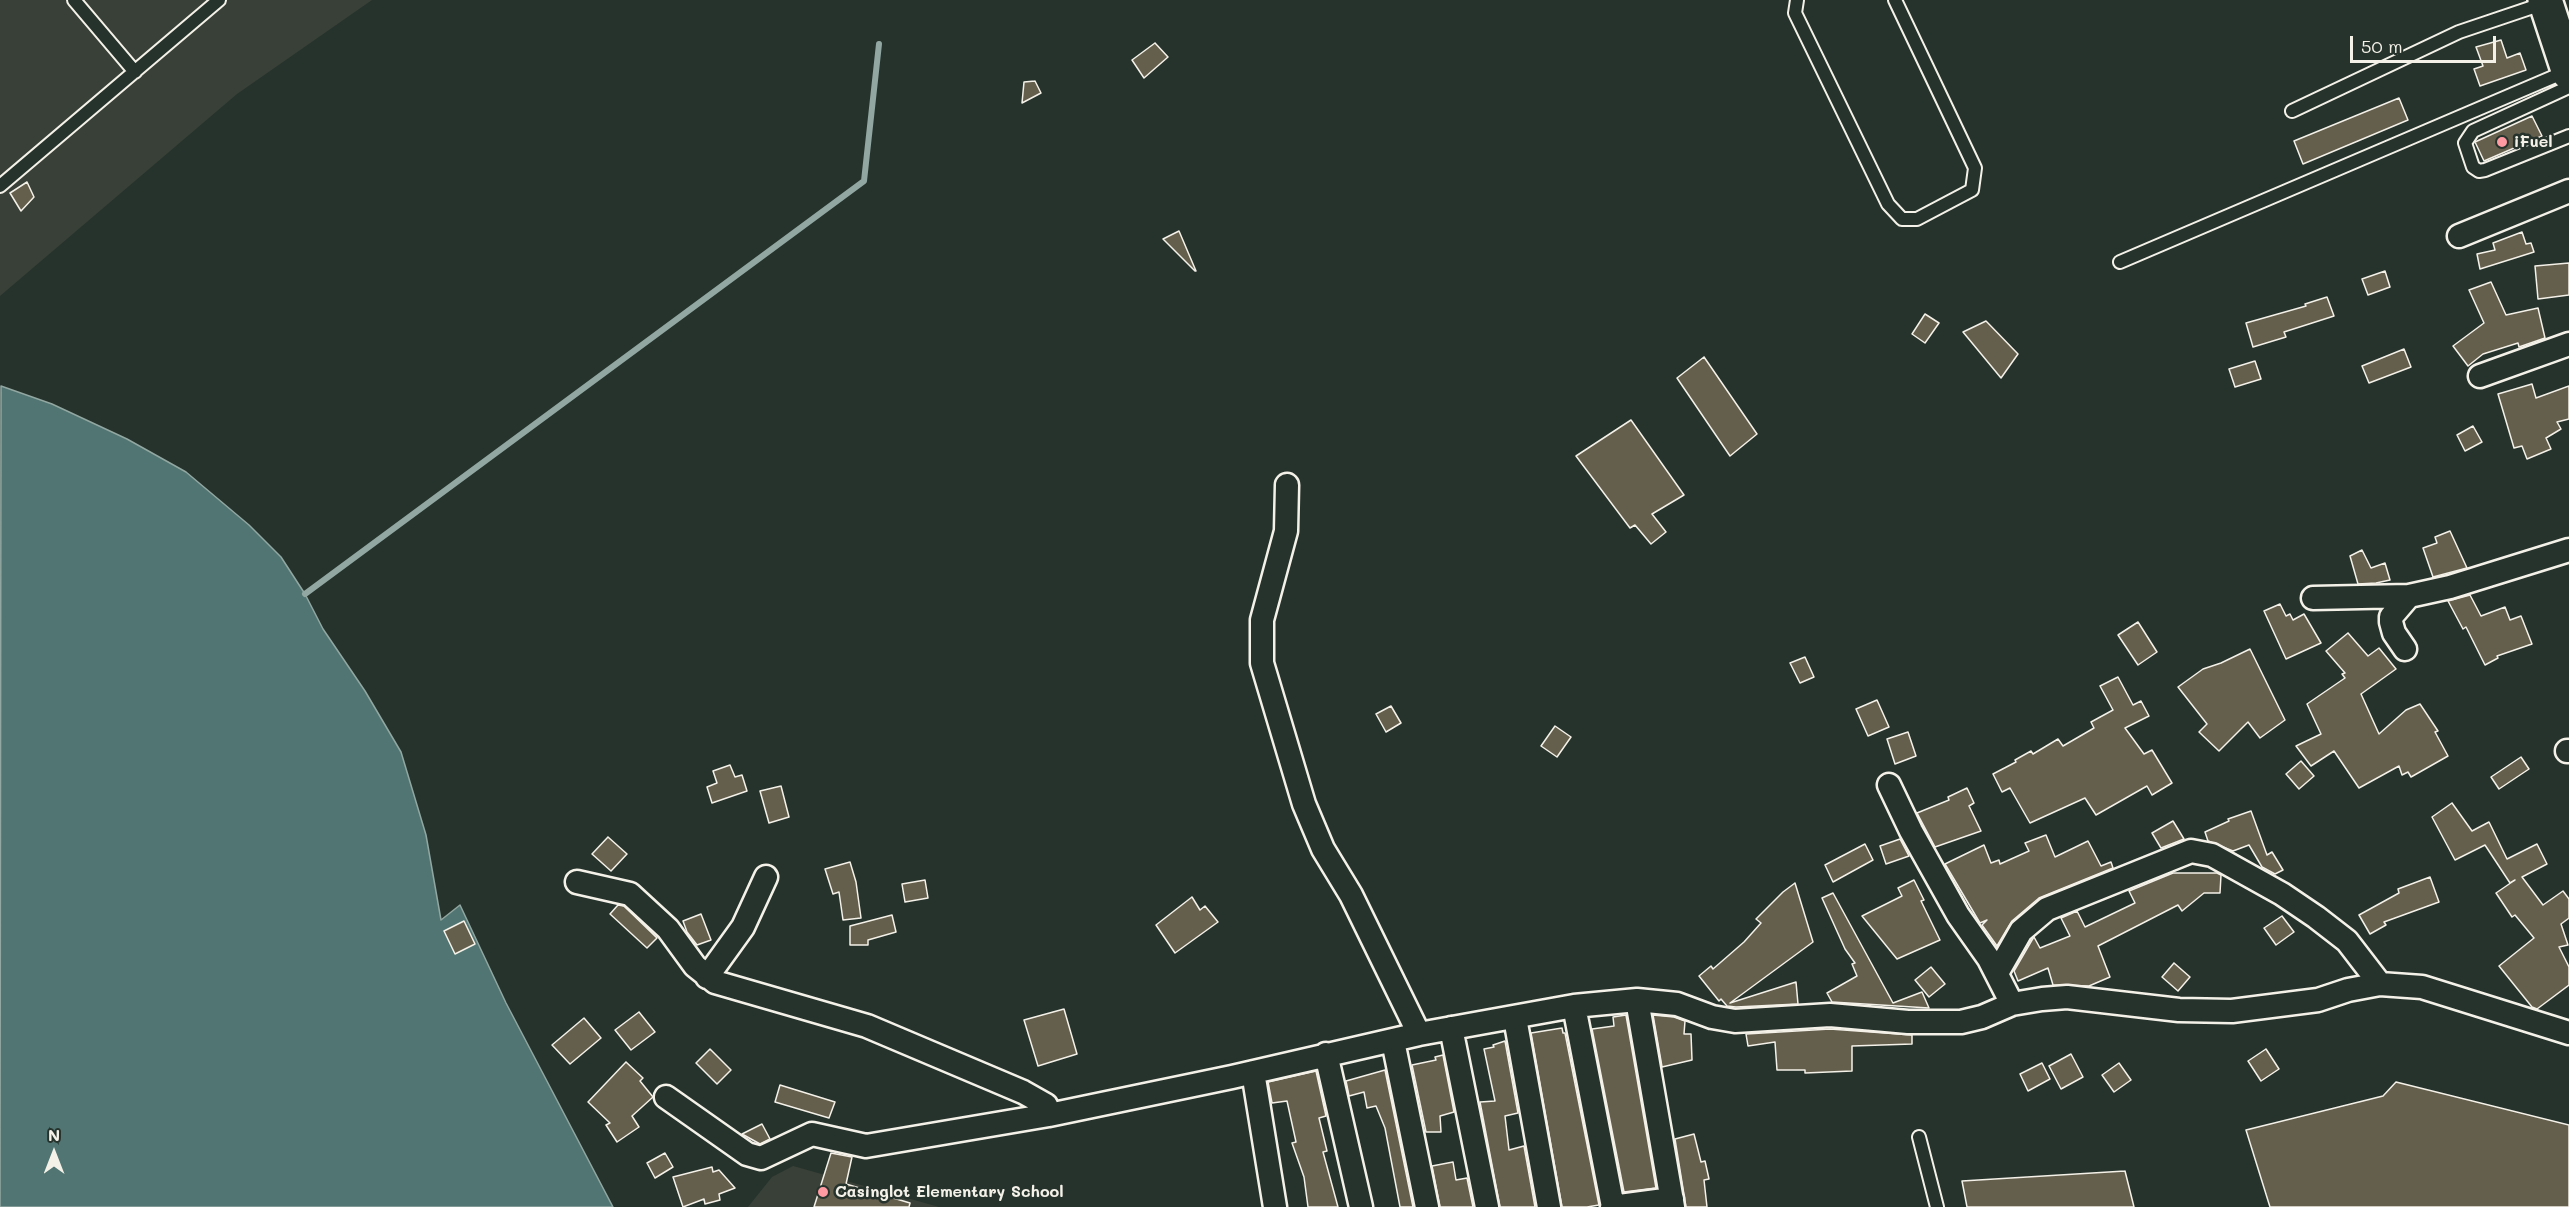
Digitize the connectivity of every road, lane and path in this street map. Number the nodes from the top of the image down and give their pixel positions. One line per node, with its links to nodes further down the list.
1 (74, 0): 6 (lane)
2 (219, 0): 6 (lane)
3 (1797, 0): 4 (lane)
4 (1895, 0)
5 (2545, 2): 7 (highway); 8 (lane)
6 (135, 72): 10 (lane)
7 (2569, 77): 9 (lane); 13 (lane)
8 (2292, 111)
9 (2569, 136)
10 (3, 178)
11 (2569, 191): 12 (street)
12 (2459, 236)
13 (2121, 262)
14 (2569, 344): 15 (street)
15 (2480, 376)
16 (1287, 485): 33 (street)
17 (2569, 550): 18 (street)
18 (2409, 596): 19 (street); 20 (street)
19 (2313, 598)
20 (2405, 648)
21 (1889, 785): 24 (street)
22 (766, 877): 25 (street)
23 (577, 882): 25 (street)
24 (1997, 973): 26 (street); 28 (street)
25 (706, 976): 38 (street)
26 (2380, 984): 28 (street); 32 (street)
27 (1637, 1000): 28 (street); 29 (street); 40 (street)
28 (2012, 1004)
29 (1574, 1006): 30 (street); 46 (street)
30 (1515, 1018): 31 (street); 45 (street)
31 (1451, 1028): 33 (street); 44 (street)
32 (2569, 1033)
33 (1419, 1034): 34 (street)
34 (1394, 1041): 35 (street); 43 (street)
35 (1326, 1054): 36 (street); 42 (street)
36 (1253, 1072): 38 (street); 41 (street)
37 (666, 1097): 38 (street)
38 (1049, 1115)
39 (1919, 1137): 47 (lane)
40 (1673, 1203): 46 (street)
41 (1275, 1207)
42 (1361, 1207)
43 (1427, 1207)
44 (1487, 1207)
45 (1549, 1207)
46 (1613, 1207)
47 (1936, 1207)

